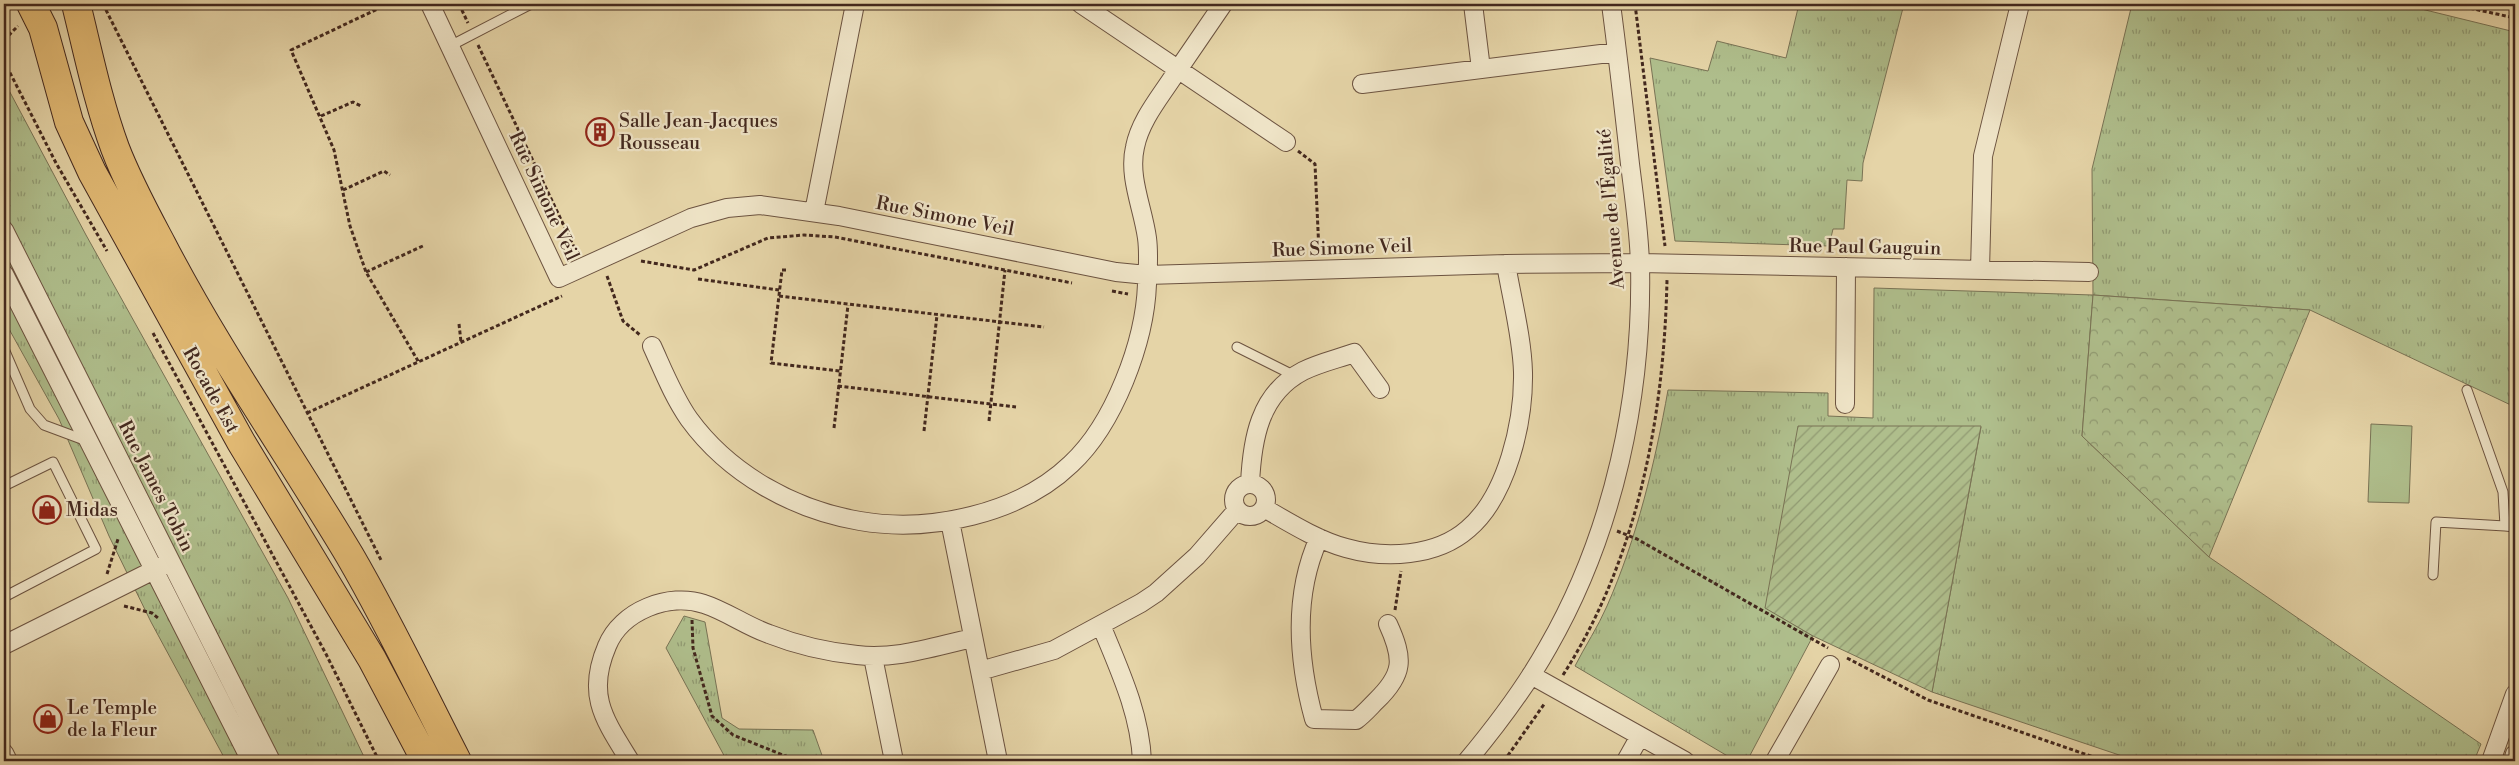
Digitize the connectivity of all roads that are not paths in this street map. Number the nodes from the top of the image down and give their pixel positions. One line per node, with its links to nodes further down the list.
1 (31, 4): 61 (main road, Rocade Est)
2 (76, 4): 62 (main road, Rocade Est)
3 (430, 4): 11 (street, Rue Simone Veil)
4 (531, 4): 11 (lane)
5 (855, 4): 17 (street)
6 (1081, 4): 13 (street)
7 (1223, 4): 13 (street)
8 (1473, 4): 14 (street)
9 (1611, 4): 12 (street, Avenue de l'Égalité)
10 (2020, 4): 22 (street)
11 (450, 46): 17 (street, Rue Simone Veil)
12 (1617, 52): 14 (street); 19 (street, Avenue de l'Égalité)
13 (1178, 69): 16 (street); 25 (street)
14 (1481, 69): 15 (street)
15 (1362, 84)
16 (1286, 142)
17 (814, 212): 25 (street, Rue Simone Veil)
18 (4, 230): 42 (street, Rue James Tobin)
19 (1640, 263): 20 (street, Rue Simone Veil); 21 (street, Rue Paul Gauguin); 53 (street, Avenue de l'Égalité)
20 (1506, 264): 25 (street, Rue Simone Veil); 41 (street)
21 (1846, 267): 22 (street, Rue Paul Gauguin); 32 (street)
22 (1980, 270): 23 (street, Rue Paul Gauguin)
23 (2089, 272)
24 (4, 274): 33 (street)
25 (1147, 275): 38 (street)
26 (652, 346): 38 (street)
27 (1237, 347): 29 (lane)
28 (4, 349): 33 (lane)
29 (1295, 376): 30 (street); 34 (street)
30 (1380, 389)
31 (2467, 390): 39 (lane)
32 (1845, 404)
33 (88, 441): 43 (street)
34 (1250, 484): 36 (street); 37 (street)
35 (4, 486): 45 (lane)
36 (1264, 508): 37 (street); 41 (street)
37 (1238, 510): 46 (street)
38 (950, 521): 48 (street)
39 (2505, 526): 40 (lane); 44 (lane)
40 (2515, 527)
41 (1318, 538): 47 (street)
42 (171, 562): 43 (street); 60 (street, Rue James Tobin)
43 (153, 570): 49 (street); 59 (street)
44 (2432, 574)
45 (4, 597)
46 (1101, 625): 52 (street); 66 (street)
47 (1390, 628)
48 (973, 638): 50 (street); 52 (street)
49 (4, 645)
50 (873, 656): 63 (street); 64 (street)
51 (1837, 659): 70 (street)
52 (980, 670): 65 (street)
53 (1531, 675): 55 (street); 67 (street, Avenue de l'Égalité)
54 (2515, 694): 71 (street)
55 (1640, 736): 68 (street); 69 (street)
56 (4, 753): 58 (street)
57 (2515, 754): 72 (street)
58 (8, 761)
59 (250, 761)
60 (271, 761)
61 (426, 761)
62 (457, 761)
63 (630, 761)
64 (894, 761)
65 (998, 761)
66 (1142, 761)
67 (1467, 761)
68 (1626, 761)
69 (1685, 761)
70 (1775, 761)
71 (2491, 761)
72 (2513, 761)

